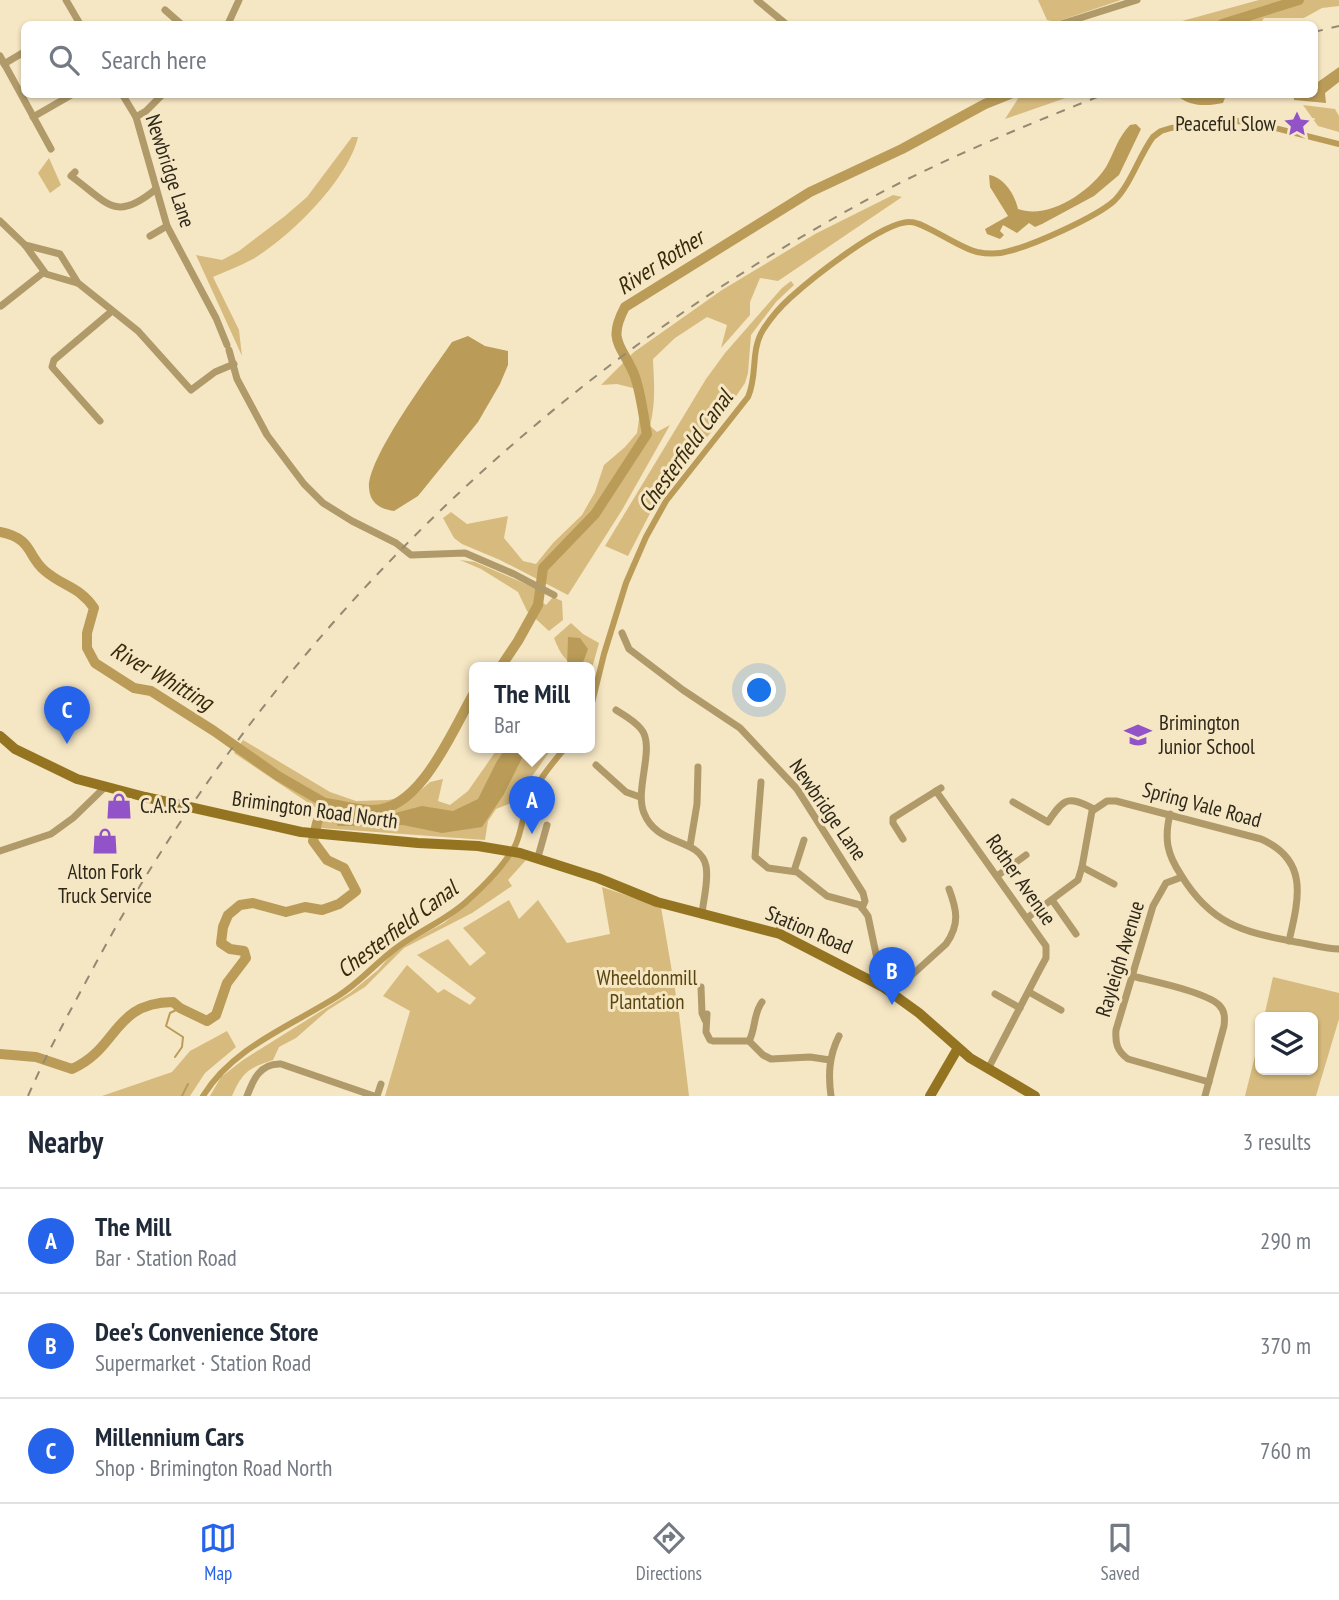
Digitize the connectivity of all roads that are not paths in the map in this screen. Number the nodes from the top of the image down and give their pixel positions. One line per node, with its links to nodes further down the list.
1 (66, 0): 6 (street)
2 (239, 0): 8 (street)
3 (757, 0): 9 (street)
4 (1137, 0): 10 (street)
5 (165, 9): 7 (street)
6 (78, 21)
7 (178, 21)
8 (229, 21)
9 (782, 21)
10 (1070, 21)
11 (21, 54): 13 (street)
12 (0, 56): 13 (street)
13 (4, 64): 14 (street)
14 (21, 95)
15 (23, 98): 19 (street)
16 (66, 98): 19 (street)
17 (124, 98): 20 (street, Newbridge Lane)
18 (159, 98): 20 (street)
19 (33, 117): 21 (street)
20 (136, 117): 23 (street, Newbridge Lane)
21 (51, 149)
22 (75, 172): 23 (street)
23 (156, 189): 25 (street, Newbridge Lane)
24 (0, 221): 27 (street)
25 (167, 226): 26 (street); 35 (street, Newbridge Lane)
26 (150, 236)
27 (25, 245): 28 (street); 30 (street)
28 (49, 253): 29 (street); 30 (street)
29 (65, 263): 31 (street); 32 (street)
30 (42, 269): 31 (street); 33 (street)
31 (55, 276): 32 (street)
32 (78, 283): 34 (street)
33 (1, 306)
34 (111, 311): 35 (street); 36 (street)
35 (234, 364): 37 (street, Newbridge Lane)
36 (100, 421)
37 (554, 595)
38 (622, 634): 68 (street, Newbridge Lane)
39 (616, 709): 47 (street)
40 (0, 736): 46 (main road, Brimington Road North)
41 (596, 765): 44 (street)
42 (614, 767): 44 (street)
43 (698, 767): 57 (street)
44 (607, 775): 47 (street)
45 (761, 782): 62 (street)
46 (105, 787): 56 (main road, Brimington Road North); 58 (street)
47 (640, 797): 57 (street)
48 (1013, 802): 51 (street)
49 (1096, 807): 50 (street, Spring Vale Road); 51 (street, Spring Vale Road); 61 (street)
50 (1170, 814): 64 (street); 74 (street, Spring Vale Road)
51 (1048, 822): 53 (street)
52 (547, 825): 60 (street)
53 (1042, 830)
54 (903, 839): 63 (street, Rother Avenue)
55 (804, 840): 62 (street)
56 (430, 844): 60 (main road, Station Road)
57 (690, 846): 69 (street)
58 (0, 851)
59 (1026, 855): 63 (street)
60 (538, 857): 69 (main road, Station Road)
61 (1082, 867): 65 (street); 67 (street)
62 (794, 871): 68 (street)
63 (997, 876): 71 (street, Rother Avenue)
64 (1182, 877): 74 (street); 76 (street, Rayleigh Avenue)
65 (1114, 884)
66 (949, 888): 78 (street)
67 (1052, 900): 71 (street); 73 (street)
68 (861, 907): 78 (street, Newbridge Lane)
69 (702, 915): 72 (main road, Station Road)
70 (779, 916): 72 (street)
71 (1027, 918): 79 (street, Rother Avenue)
72 (780, 934): 78 (main road, Station Road)
73 (1076, 934)
74 (1289, 941): 75 (street)
75 (1339, 949)
76 (1132, 976): 89 (street); 89 (street, Rayleigh Avenue)
77 (701, 987): 85 (street)
78 (888, 990): 86 (main road, Station Road)
79 (1029, 992): 82 (street, Rother Avenue); 83 (street)
80 (995, 994): 82 (street)
81 (762, 1002): 85 (street)
82 (1020, 1008): 88 (street, Rother Avenue)
83 (1061, 1010)
84 (839, 1036): 87 (street)
85 (749, 1041): 87 (street)
86 (958, 1048): 88 (main road, Station Road); 94 (main road)
87 (830, 1060): 93 (street)
88 (988, 1069): 95 (main road, Station Road)
89 (1209, 1082): 96 (street)
90 (381, 1084): 92 (street)
91 (247, 1096): 92 (street)
92 (376, 1096)
93 (831, 1096)
94 (930, 1096)
95 (1035, 1096)
96 (1205, 1096)

